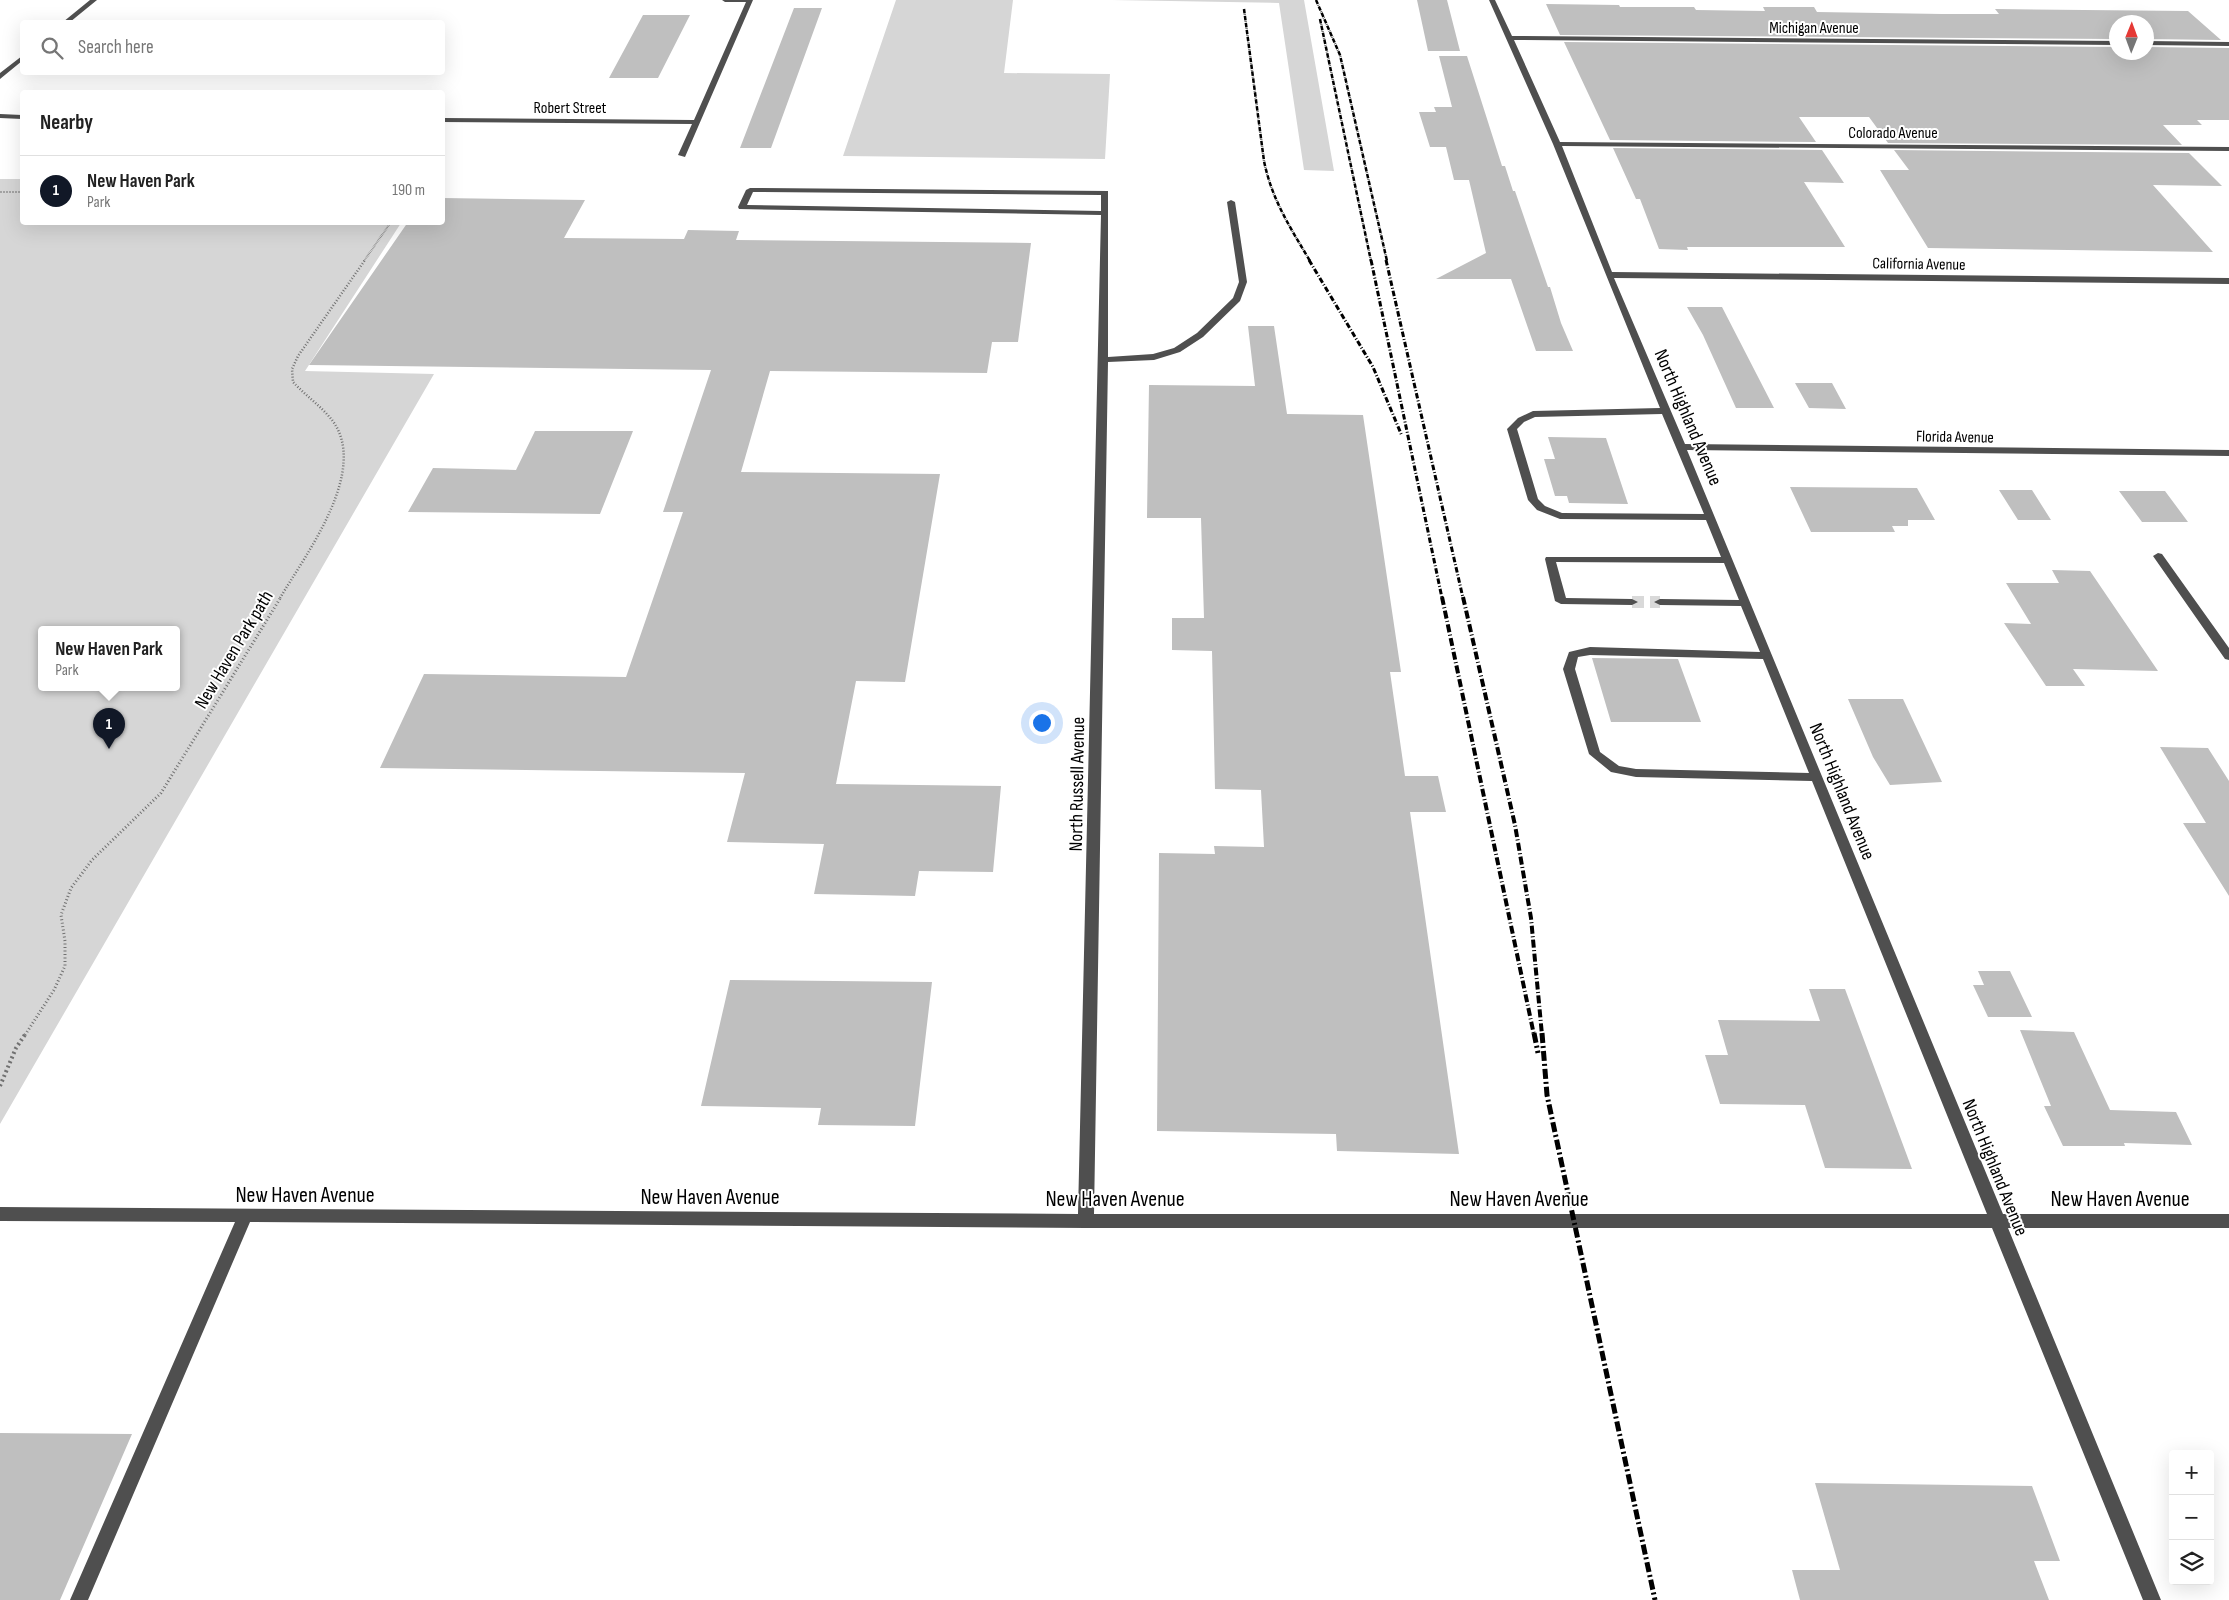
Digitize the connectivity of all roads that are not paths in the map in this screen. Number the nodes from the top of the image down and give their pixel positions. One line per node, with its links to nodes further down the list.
1 (94, 0): 5 (street)
2 (725, 0): 3 (street)
3 (750, 0): 15 (street)
4 (1492, 0): 6 (street, North Highland Avenue)
5 (69, 20)
6 (1511, 38): 7 (street, Michigan Avenue); 16 (street, North Highland Avenue)
7 (2109, 43)
8 (2154, 43): 9 (street)
9 (2229, 44)
10 (20, 60): 11 (street)
11 (0, 77)
12 (0, 116): 13 (street)
13 (20, 117)
14 (445, 120): 15 (street, Robert Street)
15 (697, 122): 18 (street)
16 (1558, 144): 17 (street, Colorado Avenue); 21 (street, North Highland Avenue)
17 (2229, 149)
18 (682, 155)
19 (1231, 202): 23 (street)
20 (1104, 212): 20 (street); 23 (street, North Russell Avenue)
21 (1609, 275): 22 (street, California Avenue); 24 (street, North Highland Avenue)
22 (2229, 281)
23 (1103, 354): 39 (street, North Russell Avenue)
24 (1666, 411): 25 (street, North Highland Avenue); 27 (street)
25 (1681, 448): 26 (street, Florida Avenue); 27 (street, North Highland Avenue)
26 (2229, 453)
27 (1710, 517): 29 (street, North Highland Avenue)
28 (2158, 556): 34 (street)
29 (1728, 560): 30 (street); 32 (street, North Highland Avenue)
30 (1632, 602)
31 (1660, 602): 32 (street)
32 (1745, 603): 33 (street, North Highland Avenue)
33 (1768, 656): 35 (street, North Highland Avenue); 35 (street)
34 (2229, 656)
35 (1817, 777): 38 (street, North Highland Avenue)
36 (0, 1214): 37 (street, New Haven Avenue)
37 (244, 1216): 39 (street, New Haven Avenue); 41 (street)
38 (1997, 1220): 39 (street, New Haven Avenue); 40 (street, New Haven Avenue); 42 (street, North Highland Avenue)
39 (1086, 1221)
40 (2229, 1221)
41 (79, 1600)
42 (2152, 1600)

